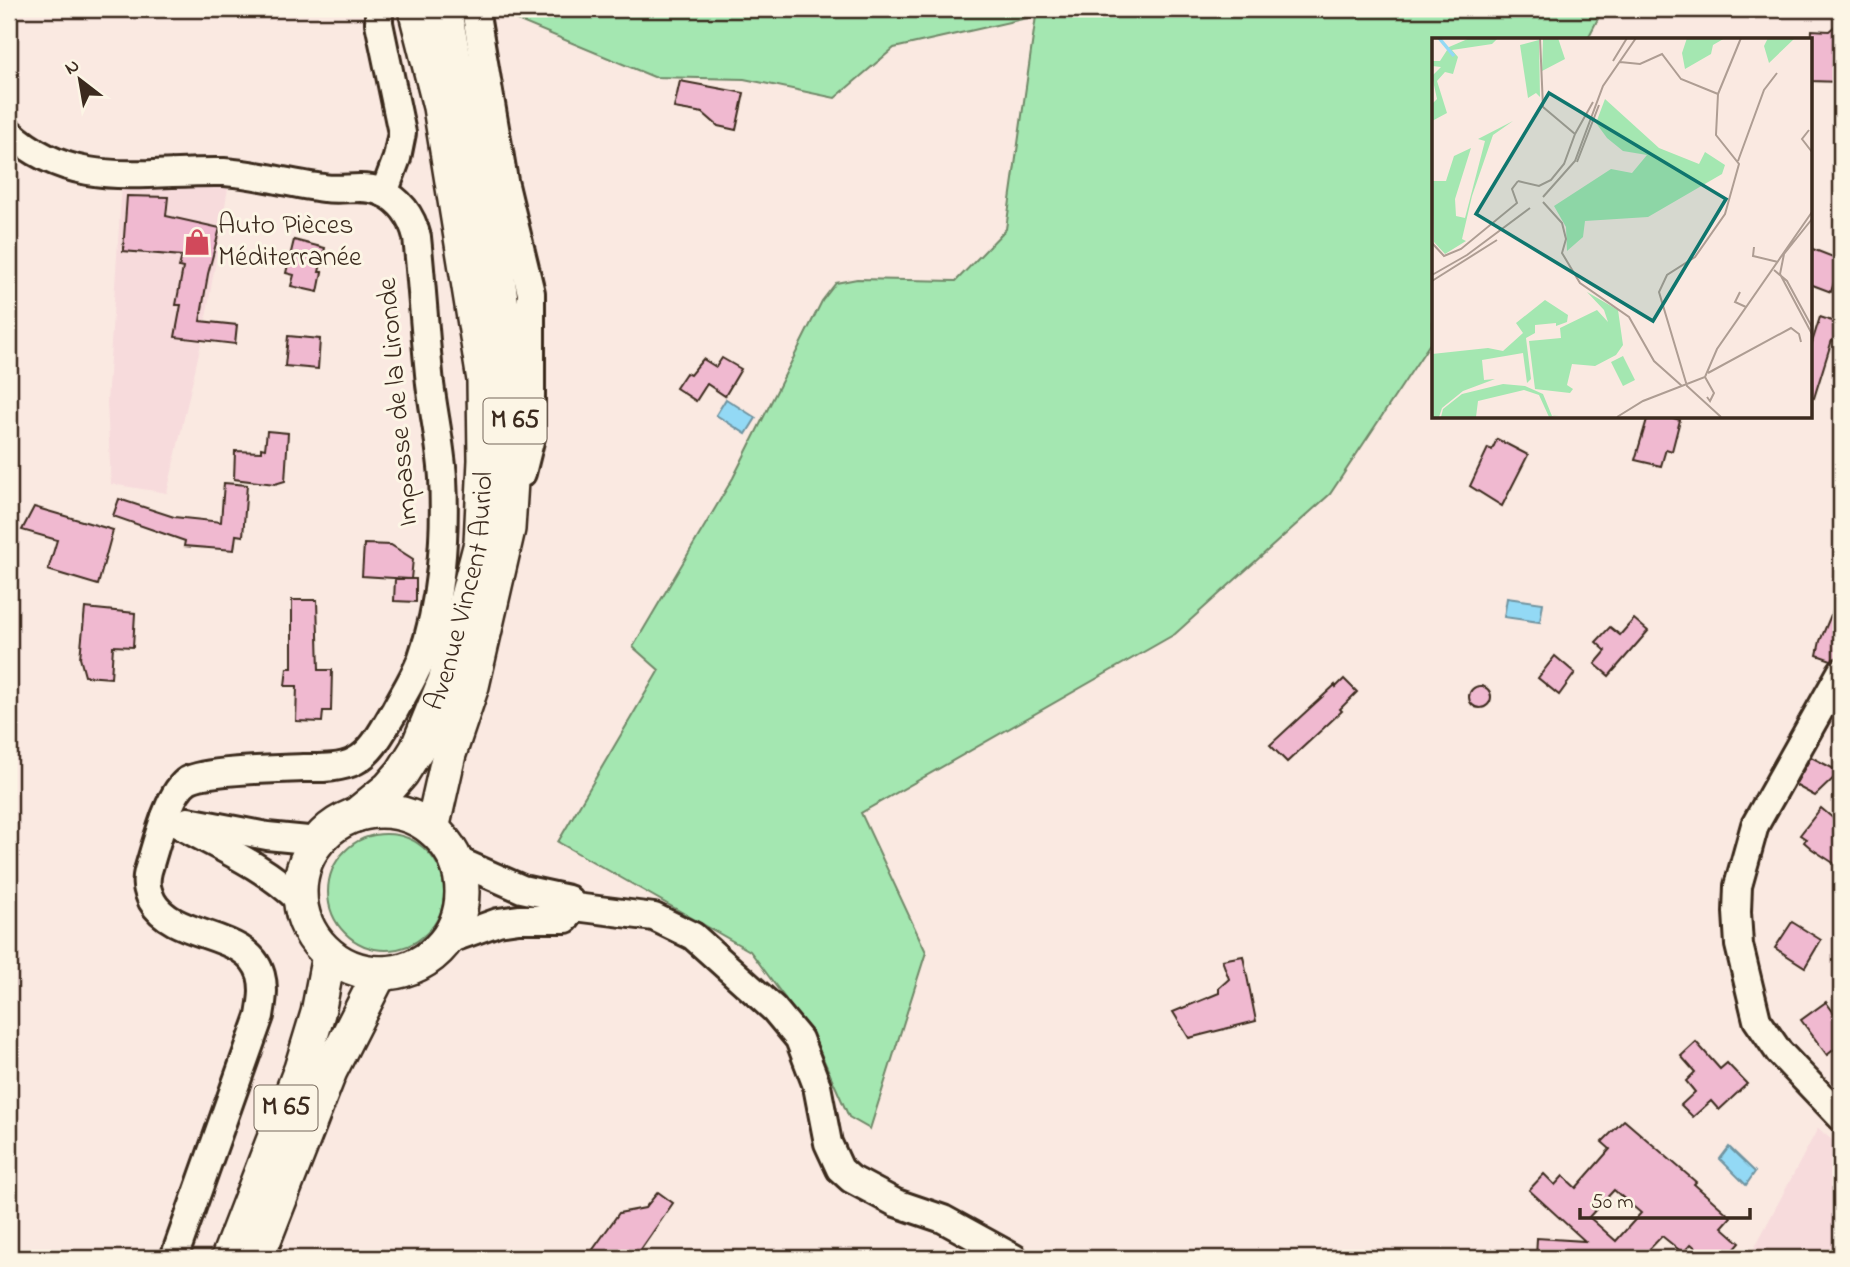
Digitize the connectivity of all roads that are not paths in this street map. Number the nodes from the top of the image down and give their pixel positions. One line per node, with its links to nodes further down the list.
1 (379, 9): 6 (street)
2 (415, 9): 9 (main road, Avenue Vincent Auriol / M 65)
3 (444, 9): 7 (main road, Avenue Vincent Auriol / M 65)
4 (475, 9): 7 (street, Avenue Vincent Auriol)
5 (9, 132): 6 (street)
6 (384, 192): 10 (street, Impasse de la Lironde)
7 (508, 529): 11 (main road, Avenue Vincent Auriol / M 65)
8 (1841, 672): 19 (street)
9 (356, 815): 11 (main road); 12 (main road)
10 (165, 817): 12 (street); 14 (street); 20 (street)
11 (432, 829): 13 (main road)
12 (318, 841): 14 (main road)
13 (456, 860): 15 (street); 16 (main road)
14 (300, 901): 17 (main road)
15 (575, 907): 16 (street); 23 (street)
16 (446, 940): 18 (main road)
17 (329, 954): 18 (main road); 21 (main road, M 65)
18 (380, 973): 22 (main road, M 65)
19 (1841, 1117)
20 (174, 1258)
21 (229, 1258)
22 (257, 1258)
23 (1014, 1258)

